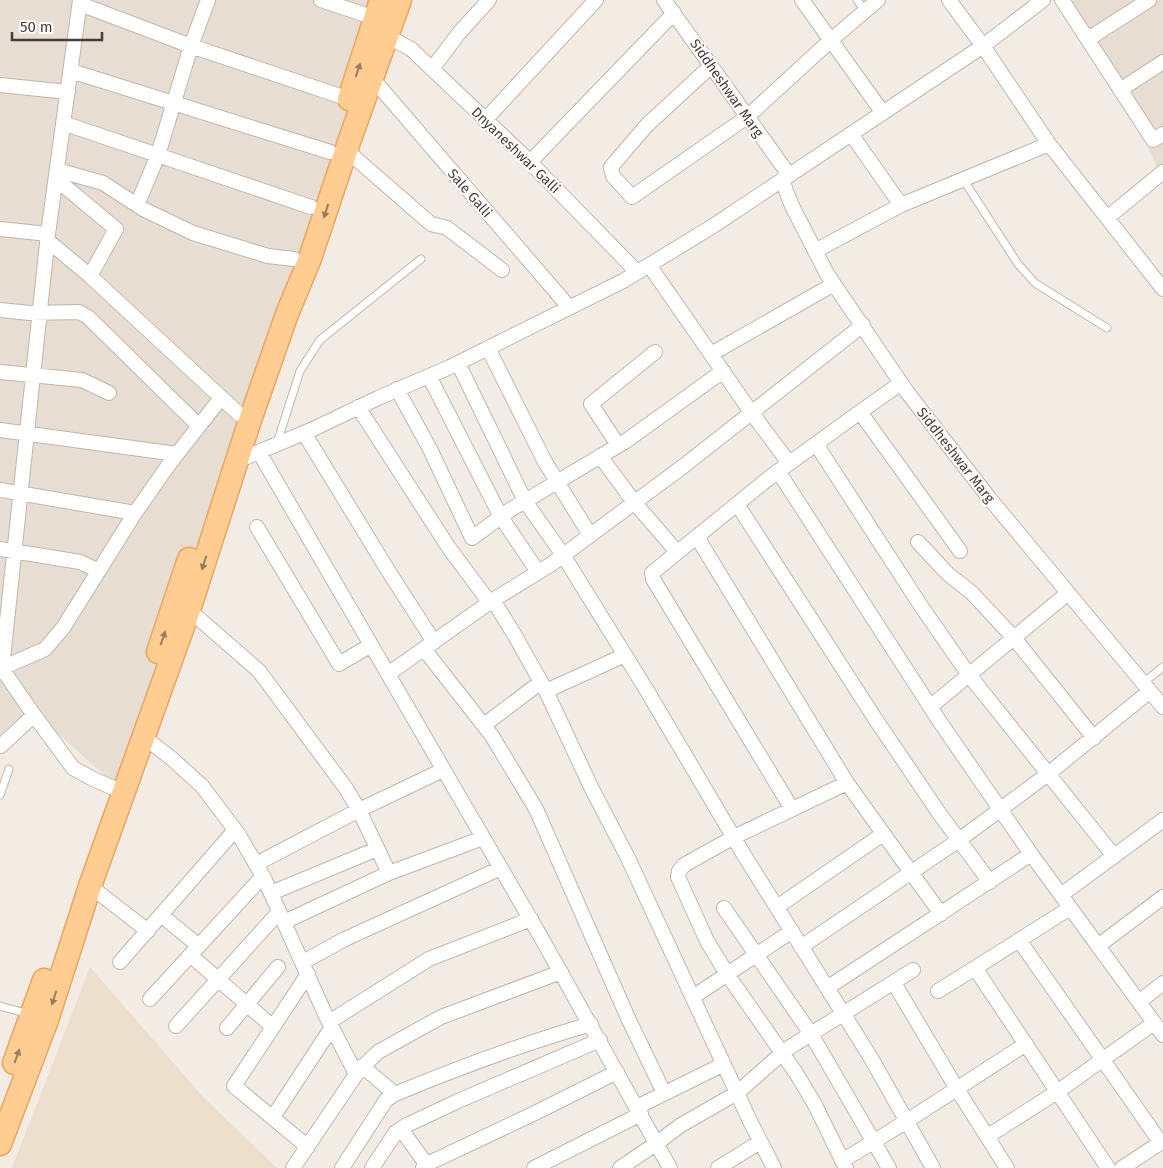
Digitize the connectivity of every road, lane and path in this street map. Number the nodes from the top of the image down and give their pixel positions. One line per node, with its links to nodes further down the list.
1 (208, 0): 19 (street)
2 (321, 0): 16 (street, Dnyaneshwar Galli)
3 (400, 0): 16 (main road)
4 (489, 0): 23 (street)
5 (596, 0): 33 (street)
6 (664, 0): 15 (street, Siddheshwar Marg)
7 (802, 0): 18 (street)
8 (878, 0): 14 (street)
9 (949, 0): 20 (street)
10 (1043, 0): 20 (street)
11 (1062, 0): 17 (street)
12 (1149, 0): 17 (street)
13 (80, 2): 19 (street); 24 (street)
14 (861, 6): 18 (street)
15 (674, 14): 22 (street, Siddheshwar Marg); 40 (street)
16 (381, 18): 23 (street, Dnyaneshwar Galli); 25 (main road); 29 (main road, one-way to 16)
17 (1088, 39): 27 (street)
18 (830, 40): 31 (street); 32 (street)
19 (191, 46): 29 (street); 30 (street)
20 (983, 46): 31 (street); 37 (street)
21 (1163, 62): 27 (street)
22 (711, 66): 32 (street, Siddheshwar Marg); 32 (street)
23 (432, 69): 33 (street, Dnyaneshwar Galli)
24 (71, 70): 28 (street); 30 (street)
25 (372, 78): 38 (main road); 60 (street, Sale Galli)
26 (0, 85): 28 (street)
27 (1120, 90): 36 (street)
28 (68, 92): 34 (street)
29 (349, 99): 38 (main road)
30 (174, 104): 38 (street); 39 (street)
31 (883, 113): 35 (street)
32 (747, 117): 43 (street, Siddheshwar Marg)
33 (486, 120): 40 (street, Dnyaneshwar Galli)
34 (64, 123): 39 (street); 42 (street)
35 (851, 134): 43 (street); 46 (street)
36 (1163, 134)
37 (1049, 144): 44 (street); 48 (street)
38 (338, 151): 47 (main road); 55 (street); 91 (main road, one-way to 91)
39 (158, 155): 45 (street); 47 (street)
40 (530, 162): 56 (street, Dnyaneshwar Galli)
41 (1163, 172): 48 (street)
42 (56, 175): 45 (street); 50 (street); 57 (street)
43 (785, 178): 51 (street, Siddheshwar Marg); 54 (street)
44 (963, 179): 46 (street); 64 (lane)
45 (137, 205): 52 (street)
46 (901, 205): 51 (street)
47 (311, 207): 52 (main road)
48 (1107, 218): 59 (street)
49 (0, 229): 50 (street)
50 (48, 237): 57 (street); 62 (street)
51 (815, 250): 58 (street, Siddheshwar Marg)
52 (294, 259): 80 (main road)
53 (421, 259): 86 (lane)
54 (649, 265): 56 (street); 67 (street)
55 (502, 270)
56 (637, 272): 60 (street)
57 (90, 276): 76 (street)
58 (834, 284): 63 (street, Siddheshwar Marg); 67 (street)
59 (1163, 288)
60 (569, 308): 65 (street)
61 (0, 310): 62 (street)
62 (39, 313): 71 (street); 81 (street)
63 (863, 325): 73 (street, Siddheshwar Marg); 78 (street)
64 (1107, 328)
65 (488, 348): 68 (street); 93 (street)
66 (655, 352): 87 (street)
67 (711, 354): 69 (street)
68 (458, 363): 72 (street); 96 (street)
69 (723, 371): 78 (street); 87 (street)
70 (0, 372): 71 (street)
71 (32, 376): 75 (street); 84 (street)
72 (429, 376): 74 (street); 100 (street)
73 (901, 383): 79 (street); 111 (street, Siddheshwar Marg)
74 (397, 389): 77 (street); 100 (street)
75 (109, 393)
76 (221, 398): 80 (street); 81 (street)
77 (358, 408): 83 (street); 112 (street)
78 (751, 412): 92 (street); 97 (street)
79 (860, 412): 85 (street); 106 (street)
80 (239, 414): 135 (main road, one-way to 80)
81 (199, 426): 89 (street)
82 (0, 430): 84 (street)
83 (304, 433): 86 (street); 116 (street)
84 (26, 434): 89 (street); 95 (street)
85 (816, 444): 92 (street); 121 (street)
86 (276, 445): 88 (street)
87 (618, 445): 90 (street)
88 (259, 452): 91 (street); 115 (street)
89 (177, 454): 99 (street)
90 (600, 456): 93 (street); 97 (street)
91 (237, 461): 113 (main road, one-way to 113)
92 (784, 467): 98 (street); 124 (street)
93 (557, 482): 96 (street); 102 (street)
94 (0, 490): 95 (street)
95 (20, 493): 99 (street); 105 (street)
96 (525, 501): 100 (street); 108 (street)
97 (634, 502): 102 (street); 107 (street)
98 (737, 504): 103 (street); 145 (street)
99 (135, 513): 109 (street)
100 (501, 517): 110 (street)
101 (257, 527): 115 (street)
102 (590, 535): 108 (street)
103 (697, 537): 107 (street); 134 (street)
104 (918, 542): 114 (street)
105 (7, 550): 109 (street); 119 (street)
106 (960, 551)
107 (677, 552): 137 (street)
108 (563, 555): 110 (street); 117 (street)
109 (99, 571): 119 (street)
110 (538, 572): 112 (street)
111 (1068, 593): 114 (street); 123 (street, Siddheshwar Marg)
112 (491, 602): 116 (street); 122 (street)
113 (189, 610): 128 (main road); 139 (street)
114 (1014, 638): 121 (street); 129 (street)
115 (371, 645): 120 (street)
116 (429, 645): 120 (street); 127 (street)
117 (625, 656): 122 (street); 144 (street)
118 (1163, 667): 123 (lane)
119 (1, 668): 126 (street)
120 (388, 674): 132 (street)
121 (969, 674): 124 (street); 133 (street)
122 (543, 687): 127 (street); 184 (street)
123 (1147, 687): 125 (street, Siddheshwar Marg); 129 (street)
124 (930, 707): 138 (street)
125 (1163, 707)
126 (34, 715): 130 (street); 135 (street)
127 (484, 725): 209 (street)
128 (144, 737): 135 (main road); 141 (street)
129 (1094, 738): 133 (street)
130 (0, 746)
131 (9, 769): 136 (lane)
132 (443, 770): 139 (street); 143 (street)
133 (1048, 774): 138 (street); 148 (street)
134 (847, 783): 137 (street); 142 (street)
135 (118, 790): 154 (main road); 190 (main road)
136 (0, 795)
137 (792, 809): 144 (street)
138 (1000, 809): 145 (street); 147 (street)
139 (359, 810): 146 (street); 150 (street)
140 (1163, 820): 148 (street)
141 (235, 830): 150 (street); 162 (street)
142 (883, 834): 151 (street); 158 (street)
143 (483, 838): 149 (street); 152 (street)
144 (734, 838): 158 (street); 178 (street)
145 (959, 840): 151 (street); 153 (street)
146 (377, 849): 152 (street); 155 (street)
147 (1032, 854): 153 (street); 156 (street)
148 (1114, 856): 156 (street)
149 (501, 868): 164 (street); 174 (street)
150 (259, 870): 155 (street); 170 (street)
151 (911, 872): 161 (street); 169 (street)
152 (388, 873): 163 (street)
153 (990, 882): 161 (street)
154 (90, 886): 165 (street); 220 (main road, one-way to 220)
155 (271, 892): 163 (street)
156 (1061, 895): 160 (street)
157 (1163, 897): 168 (street)
158 (777, 907): 166 (street)
159 (724, 908): 171 (street)
160 (1070, 908): 167 (street); 168 (street)
161 (941, 914): 182 (street)
162 (162, 915): 165 (street); 170 (street)
163 (282, 917): 174 (street); 179 (street)
164 (531, 919): 177 (street); 193 (street)
165 (148, 931): 172 (street)
166 (792, 932): 169 (street); 171 (street)
167 (1019, 940): 175 (street); 202 (street)
168 (1098, 946): 186 (street)
169 (801, 947): 182 (street)
170 (194, 951): 179 (street); 185 (street)
171 (756, 955): 178 (street); 197 (street)
172 (120, 962)
173 (278, 967): 187 (street)
174 (305, 968): 193 (street); 195 (street)
175 (974, 968): 183 (street); 200 (street)
176 (914, 970): 180 (street)
177 (561, 972): 192 (street); 204 (street)
178 (727, 974): 184 (street); 201 (street)
179 (218, 980): 187 (street); 194 (street)
180 (894, 982): 189 (street); 206 (street)
181 (1163, 983): 186 (street)
182 (827, 988): 189 (street)
183 (938, 990)
184 (693, 997): 203 (street)
185 (150, 999)
186 (1139, 1002): 191 (street)
187 (246, 1004): 195 (street); 196 (street)
188 (0, 1006): 190 (lane)
189 (844, 1014): 197 (street); 214 (street)
190 (32, 1015): 211 (main road, one-way to 190)
191 (1154, 1023): 198 (street); 202 (street)
192 (590, 1024): 199 (street); 210 (street)
193 (331, 1025): 204 (street); 213 (street)
194 (176, 1026)
195 (273, 1027): 213 (street)
196 (227, 1028)
197 (811, 1034): 201 (street); 218 (street)
198 (1163, 1035)
199 (600, 1040): 205 (street); 215 (street)
200 (1026, 1044): 206 (street); 208 (street)
201 (783, 1053): 207 (street); 223 (street)
202 (1103, 1060): 208 (street); 219 (street)
203 (724, 1064): 207 (street); 209 (street)
204 (359, 1070): 210 (street); 222 (street)
205 (618, 1072): 212 (street); 224 (street)
206 (957, 1089): 214 (street); 216 (street)
207 (737, 1092): 217 (street); 221 (street)
208 (1058, 1092): 216 (street); 236 (street)
209 (664, 1093): 212 (street)
210 (394, 1094): 226 (street)
211 (0, 1101)
212 (639, 1111): 221 (street); 228 (street)
213 (273, 1118): 222 (street)
214 (907, 1122): 218 (street); 234 (street)
215 (401, 1129): 224 (street); 227 (street)
216 (988, 1136): 235 (street)
217 (760, 1142): 231 (street); 232 (street)
218 (874, 1142): 223 (street); 233 (street)
219 (1162, 1142): 237 (street)
220 (0, 1144)
221 (657, 1144): 229 (street); 230 (street)
222 (308, 1146): 225 (street)
223 (844, 1164)
224 (426, 1167)
225 (294, 1168)
226 (342, 1168)
227 (372, 1168)
228 (534, 1168)
229 (620, 1168)
230 (670, 1168)
231 (718, 1168)
232 (774, 1168)
233 (889, 1168)
234 (933, 1168)
235 (1007, 1168)
236 (1108, 1168)
237 (1122, 1168)

